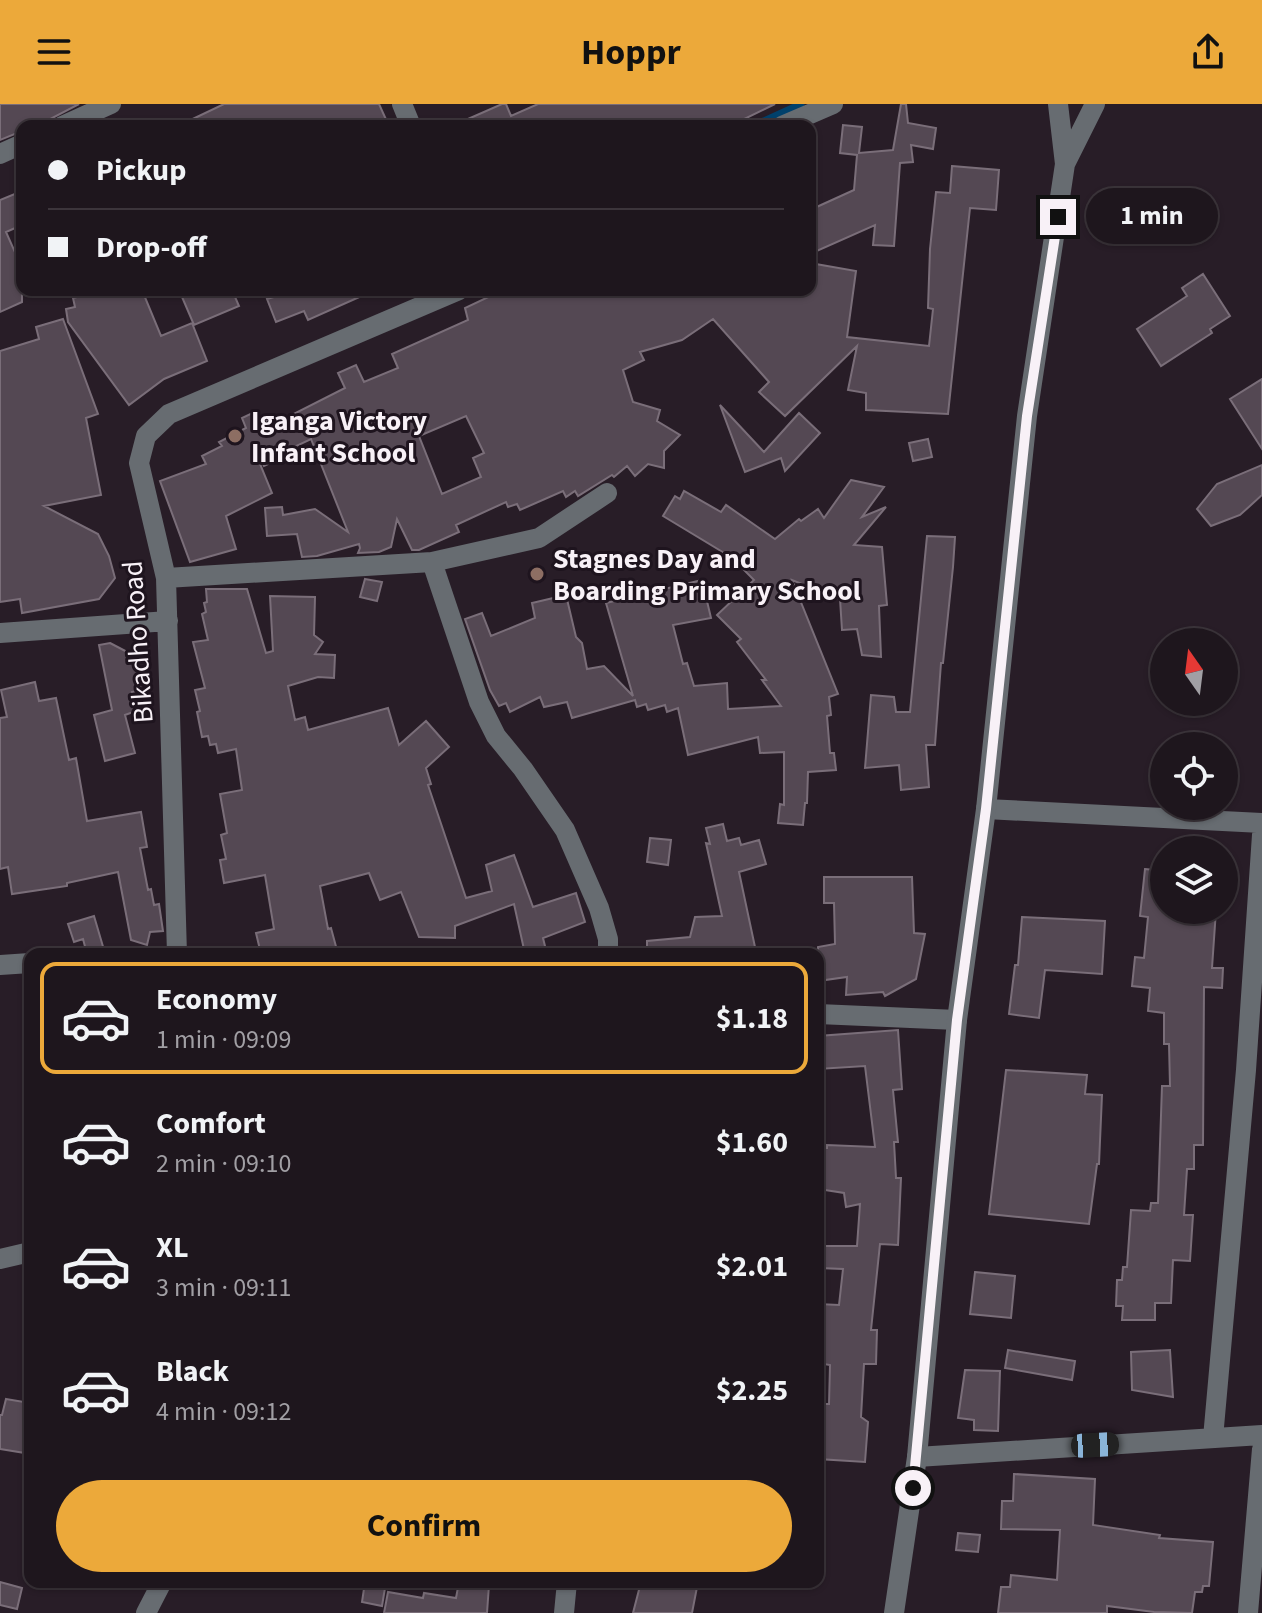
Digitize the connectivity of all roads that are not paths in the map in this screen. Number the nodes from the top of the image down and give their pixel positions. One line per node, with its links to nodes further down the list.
1 (833, 104): 6 (street)
2 (1058, 104): 7 (street)
3 (1095, 104): 7 (street)
4 (104, 106): 5 (street)
5 (75, 120)
6 (796, 120)
7 (1065, 164): 14 (street)
8 (445, 296): 11 (street, Bikadho Road)
9 (607, 493): 10 (street)
10 (432, 562): 11 (street); 18 (street)
11 (166, 578): 12 (street, Bikadho Road)
12 (168, 621): 13 (street); 17 (street, Bikadho Road)
13 (0, 633)
14 (986, 809): 15 (street); 22 (street)
15 (1262, 823)
16 (1262, 835): 23 (street)
17 (177, 948)
18 (608, 948)
19 (24, 963): 20 (street)
20 (0, 965)
21 (824, 1014): 22 (street)
22 (957, 1020): 29 (street)
23 (1254, 1070): 27 (street)
24 (24, 1253): 25 (street)
25 (0, 1259)
26 (1262, 1435): 27 (street)
27 (1213, 1438): 29 (street)
28 (1262, 1449): 35 (street)
29 (917, 1457): 34 (street)
30 (159, 1588): 32 (street)
31 (566, 1588): 33 (street)
32 (146, 1613)
33 (564, 1613)
34 (894, 1613)
35 (1248, 1613)

